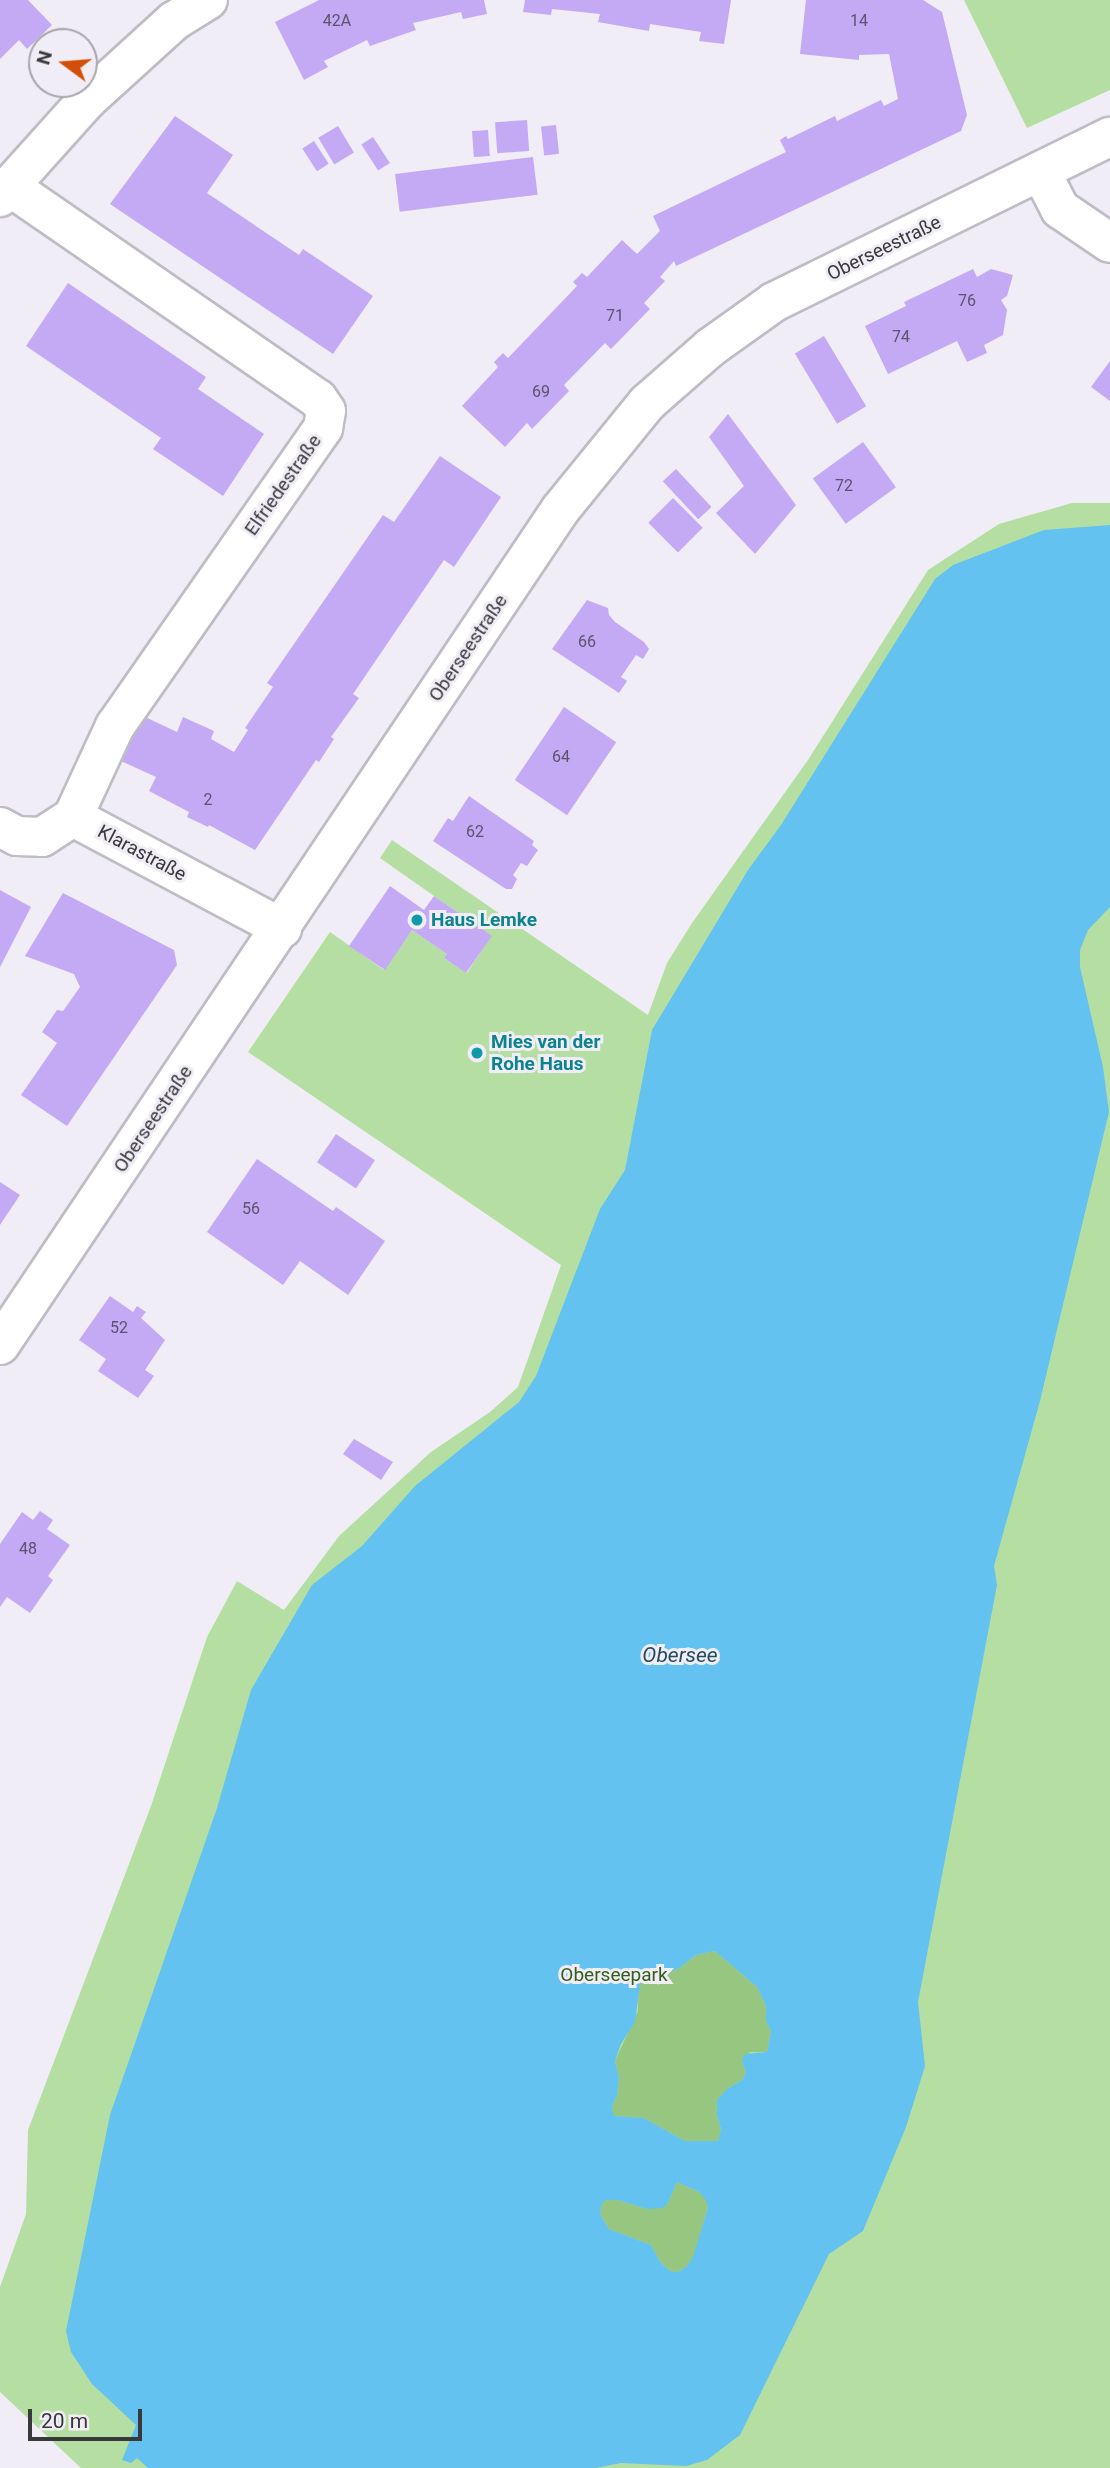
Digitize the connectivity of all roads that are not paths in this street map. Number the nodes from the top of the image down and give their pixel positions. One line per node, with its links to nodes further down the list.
1 (208, 0): 4 (street)
2 (1110, 137): 3 (street, Oberseestraße)
3 (1041, 172): 5 (street); 8 (street, Oberseestraße)
4 (4, 191): 6 (street, Elfriedestraße)
5 (1110, 243)
6 (73, 817): 7 (street); 8 (street, Klarastraße)
7 (0, 827)
8 (282, 928): 9 (street, Oberseestraße)
9 (0, 1345)

